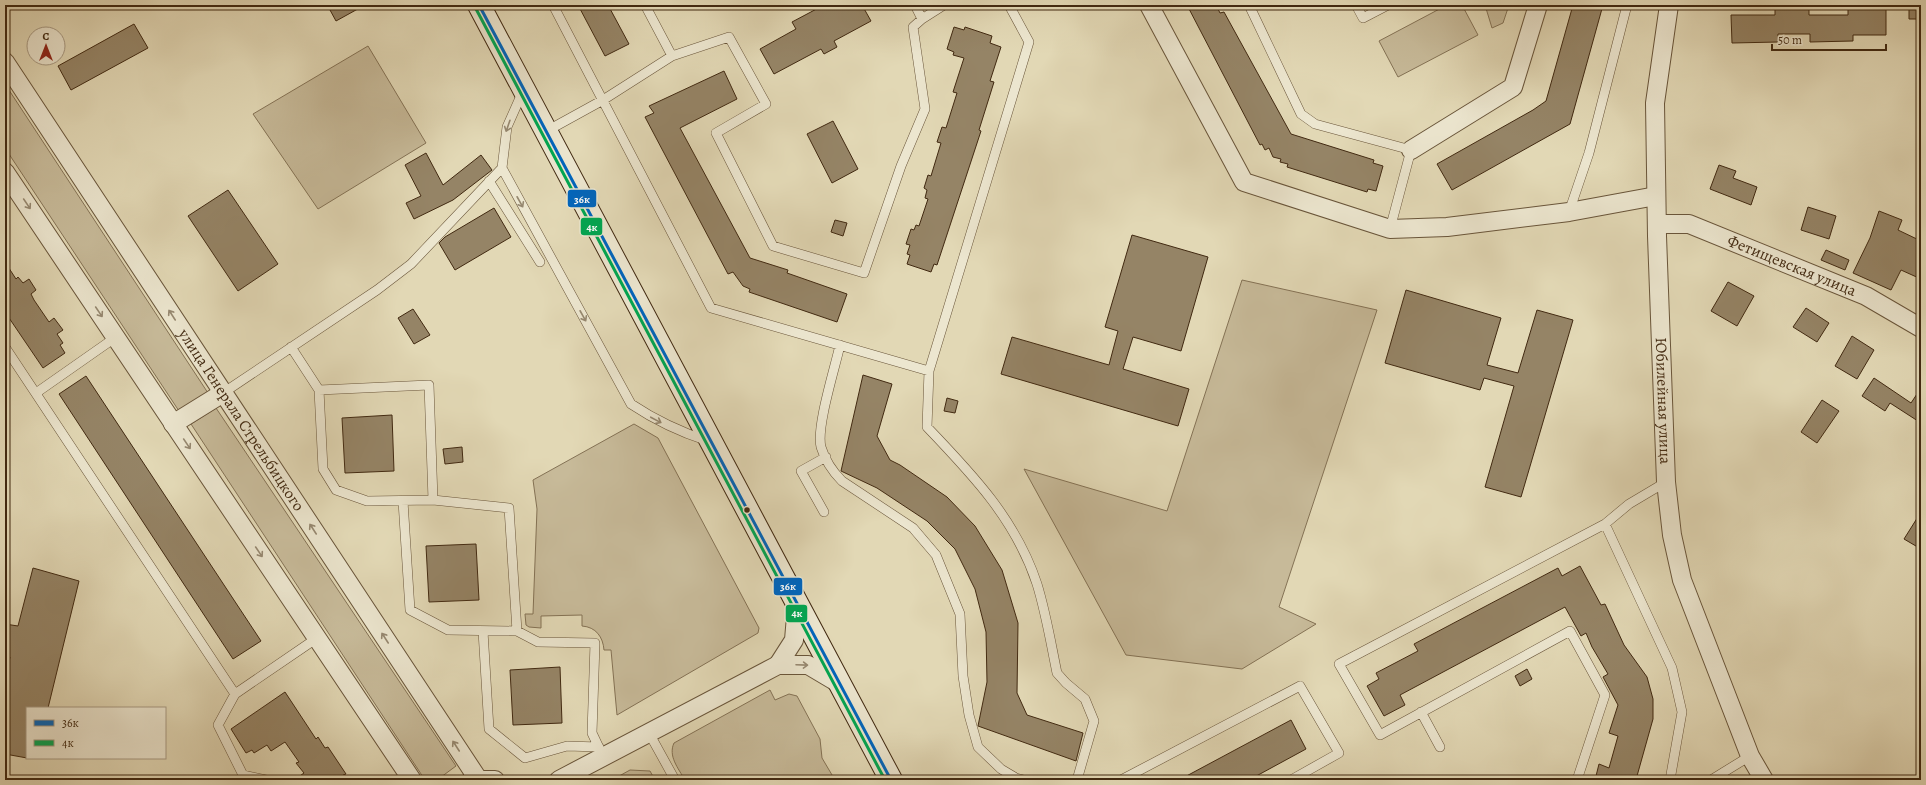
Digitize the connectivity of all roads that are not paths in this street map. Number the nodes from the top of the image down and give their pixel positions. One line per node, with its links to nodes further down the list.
1 (479, 5): 17 (main road)
2 (553, 5): 18 (lane)
3 (645, 5): 15 (lane)
4 (915, 5): 14 (lane)
5 (944, 5): 14 (lane)
6 (1009, 5): 34 (lane)
7 (1149, 5): 27 (street)
8 (1249, 5): 20 (lane)
9 (1356, 5): 10 (lane)
10 (1388, 5)
11 (1538, 5): 20 (street)
12 (1628, 5): 25 (lane)
13 (1669, 5): 24 (street, Юбилейная улица)
14 (922, 18): 15 (lane)
15 (672, 56): 18 (lane)
16 (5, 62): 37 (street, улица Генерала Стрельбицкого, one-way to 16)
17 (524, 90): 19 (main road); 21 (lane, one-way to 21)
18 (603, 100): 19 (lane); 31 (lane)
19 (549, 130): 39 (main road)
20 (1411, 150): 27 (lane)
21 (502, 168): 23 (lane); 39 (lane, one-way to 39)
22 (5, 172): 30 (street, one-way to 30)
23 (489, 181): 28 (lane); 33 (lane)
24 (1656, 196): 25 (street); 26 (street, Юбилейная улица)
25 (1569, 212): 27 (street)
26 (1657, 224): 29 (street, Фетищевская улица); 41 (street, Юбилейная улица)
27 (1390, 229)
28 (540, 262)
29 (1921, 328)
30 (116, 337): 36 (lane); 38 (street)
31 (840, 345): 34 (lane); 40 (lane)
32 (5, 347): 36 (lane)
33 (291, 347): 35 (lane); 37 (lane)
34 (929, 371): 66 (lane)
35 (319, 390): 42 (lane); 43 (lane)
36 (36, 393): 52 (lane)
37 (223, 393): 38 (street); 58 (street, улица Генерала Стрельбицкого, one-way to 37)
38 (173, 424): 49 (street, one-way to 49)
39 (711, 442): 46 (main road)
40 (826, 457): 44 (lane); 65 (lane)
41 (1666, 482): 45 (lane); 57 (street, Юбилейная улица)
42 (433, 500): 43 (lane); 48 (lane)
43 (403, 501): 47 (lane)
44 (824, 512)
45 (1605, 524): 53 (lane); 70 (lane)
46 (797, 604): 50 (street); 51 (main road)
47 (483, 631): 48 (lane); 56 (lane)
48 (517, 631): 56 (lane)
49 (317, 638): 52 (lane); 60 (street)
50 (778, 665): 51 (street, one-way to 51); 54 (street)
51 (840, 684): 64 (main road)
52 (235, 694): 59 (lane)
53 (1421, 712): 55 (lane); 69 (lane)
54 (649, 733): 56 (street); 63 (lane)
55 (1440, 747)
56 (601, 752): 62 (street)
57 (1750, 756): 71 (lane); 72 (street, Юбилейная улица)
58 (474, 779): 61 (street)
59 (266, 780)
60 (412, 780)
61 (495, 780)
62 (559, 780)
63 (675, 780)
64 (891, 780)
65 (1024, 780)
66 (1077, 780)
67 (1121, 780): 68 (lane)
68 (1291, 780)
69 (1577, 780)
70 (1670, 780)
71 (1712, 780)
72 (1764, 780)

